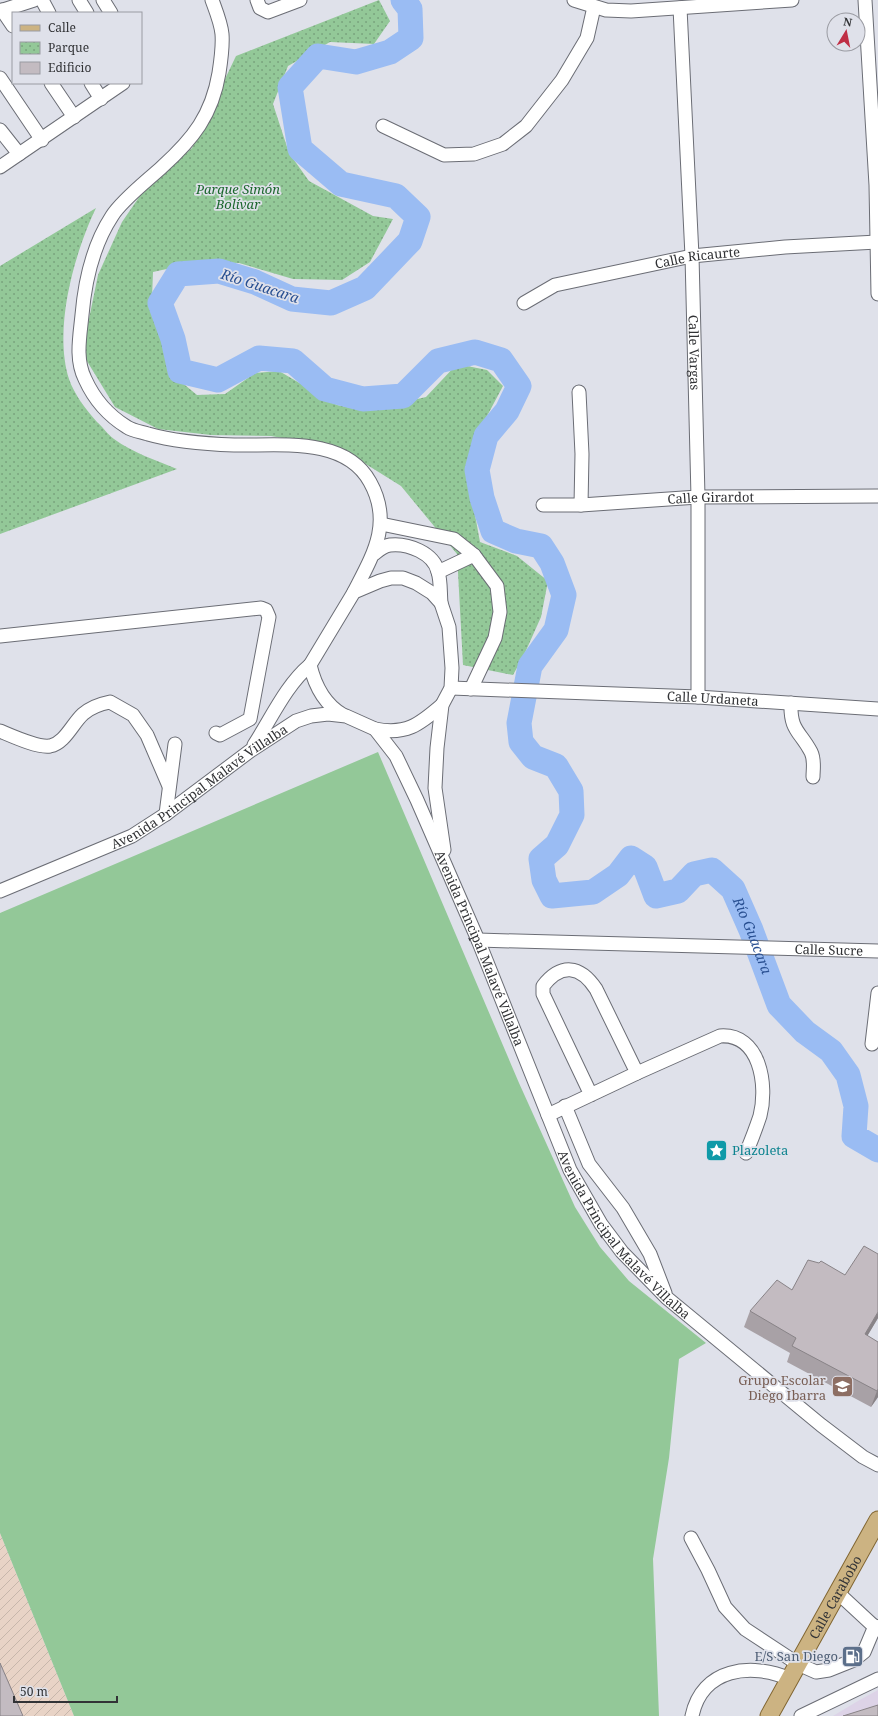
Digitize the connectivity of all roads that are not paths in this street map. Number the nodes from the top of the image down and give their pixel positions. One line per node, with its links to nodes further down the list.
1 (34, 0): 13 (street)
2 (42, 0): 14 (street)
3 (79, 0): 15 (street)
4 (103, 0): 16 (street)
5 (212, 0): 39 (street)
6 (257, 0): 7 (street)
7 (300, 0)
8 (574, 0): 11 (street)
9 (792, 0): 12 (street)
10 (865, 0): 29 (street)
11 (594, 7): 12 (street); 24 (street)
12 (680, 8): 31 (street, Calle Vargas)
13 (1, 10): 17 (street)
14 (48, 12)
15 (86, 12)
16 (110, 12)
17 (12, 25)
18 (0, 78): 26 (street)
19 (52, 84): 23 (street)
20 (92, 84): 22 (street)
21 (122, 84): 22 (street)
22 (101, 99): 23 (street)
23 (74, 117): 26 (street)
24 (384, 126)
25 (0, 130): 27 (street)
26 (42, 140): 27 (street)
27 (19, 154): 28 (street)
28 (0, 167)
29 (877, 197): 30 (street)
30 (877, 242): 31 (street, Calle Ricaurte); 32 (street)
31 (692, 256): 33 (street, Calle Ricaurte); 36 (street, Calle Vargas)
32 (878, 294)
33 (524, 303)
34 (579, 392): 38 (street)
35 (878, 496): 36 (street, Calle Girardot)
36 (698, 497): 38 (street, Calle Girardot); 49 (street, Calle Vargas)
37 (543, 505): 38 (street, Calle Girardot)
38 (581, 505)
39 (381, 524): 40 (street); 41 (street)
40 (374, 554): 42 (street); 43 (street)
41 (474, 555): 42 (street); 48 (street)
42 (438, 572): 44 (street)
43 (354, 592): 44 (street); 46 (street)
44 (441, 603): 47 (street)
45 (0, 636): 56 (street)
46 (310, 665): 53 (street); 58 (street)
47 (451, 688): 48 (street, Calle Urdaneta); 51 (street)
48 (476, 689): 49 (street, Calle Urdaneta)
49 (698, 697): 50 (street, Calle Urdaneta)
50 (791, 703): 52 (street, Calle Urdaneta); 59 (street)
51 (442, 705): 54 (street); 62 (street)
52 (878, 709)
53 (346, 716): 54 (street, Avenida Principal Malavé Villalba); 58 (street, Avenida Principal Malavé Villalba)
54 (375, 729): 62 (street, Avenida Principal Malavé Villalba)
55 (0, 731): 60 (street)
56 (216, 733)
57 (175, 744): 60 (street)
58 (250, 751): 61 (street, Avenida Principal Malavé Villalba)
59 (813, 778)
60 (170, 786): 61 (street)
61 (166, 814): 63 (street, Avenida Principal Malavé Villalba)
62 (446, 864): 64 (street, Avenida Principal Malavé Villalba)
63 (0, 891)
64 (478, 940): 65 (street, Calle Sucre); 71 (street, Avenida Principal Malavé Villalba)
65 (878, 951)
66 (878, 993): 67 (street)
67 (872, 1044)
68 (638, 1073): 69 (street); 69 (street); 72 (street)
69 (590, 1095): 70 (street)
70 (565, 1106): 71 (street); 73 (street)
71 (548, 1115): 73 (street, Avenida Principal Malavé Villalba)
72 (746, 1153)
73 (667, 1298): 74 (street, Avenida Principal Malavé Villalba)
74 (878, 1465)
75 (878, 1520): 77 (main road, Calle Carabobo)
76 (691, 1538): 79 (street)
77 (837, 1592): 78 (street); 79 (main road, Calle Carabobo)
78 (876, 1628): 79 (street)
79 (794, 1671): 81 (street); 82 (main road, Calle Carabobo)
80 (878, 1678): 83 (street)
81 (692, 1716)
82 (769, 1716)
83 (801, 1716)

